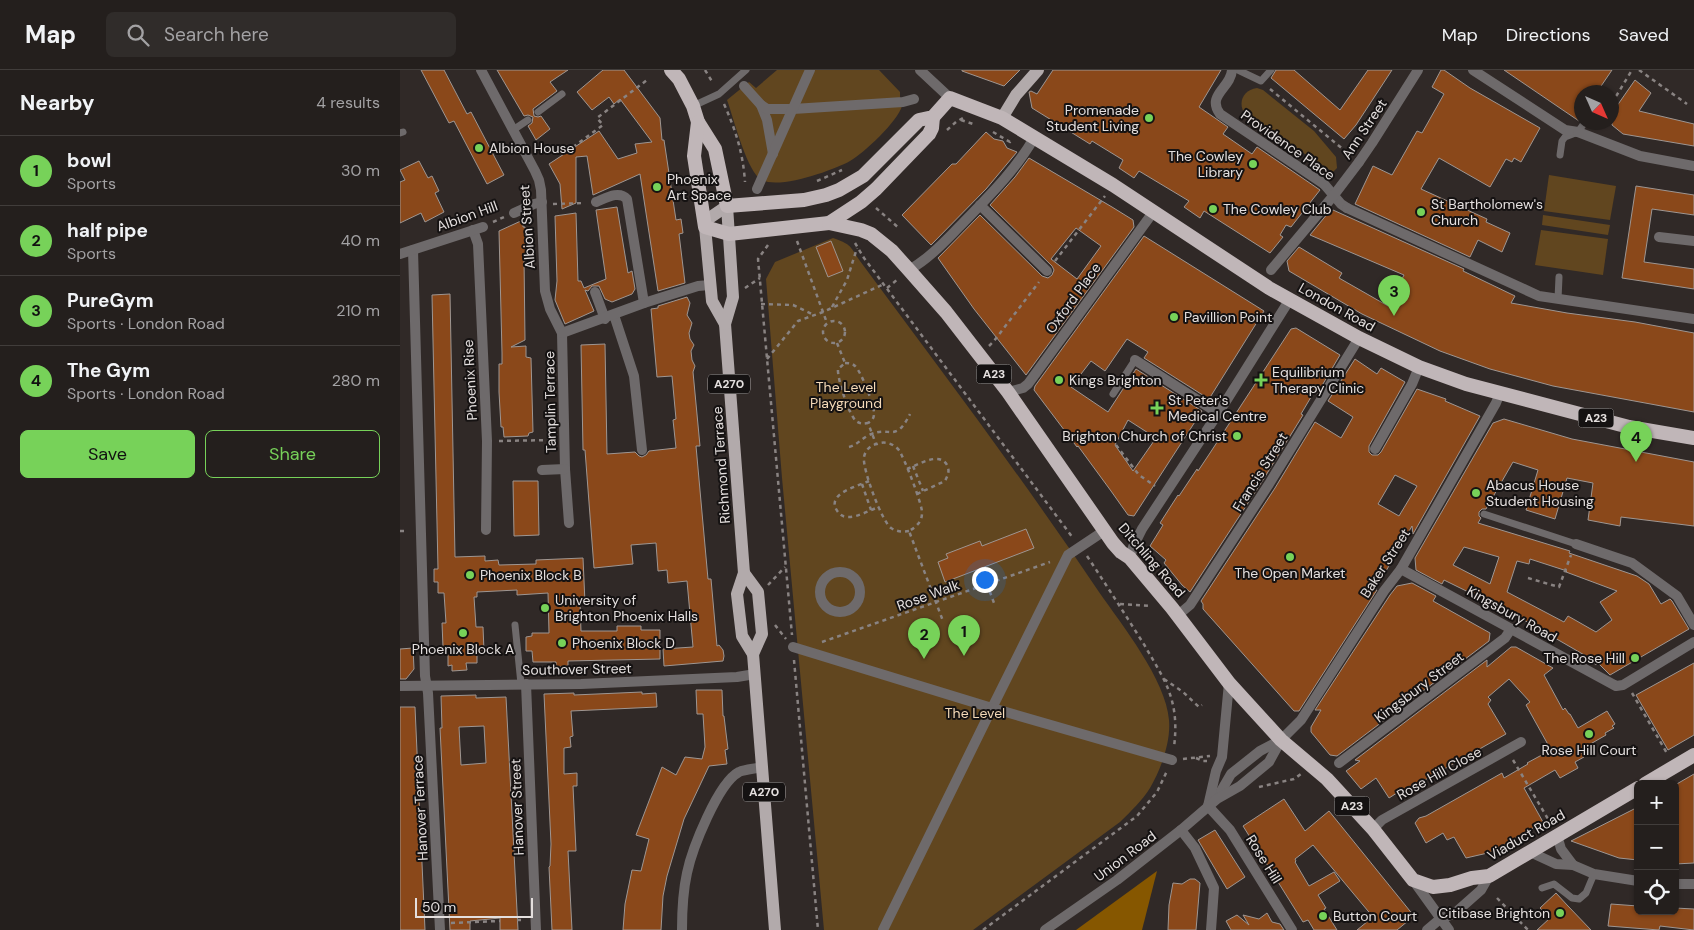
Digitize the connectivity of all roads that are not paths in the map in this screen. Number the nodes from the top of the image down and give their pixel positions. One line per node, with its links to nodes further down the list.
1 (481, 70): 24 (street, Albion Street)
2 (746, 70): 17 (lane)
3 (810, 70): 18 (street)
4 (920, 70): 14 (street)
5 (1038, 70): 21 (main road)
6 (1232, 70): 31 (street, Providence Place)
7 (1238, 70): 8 (lane)
8 (1271, 70)
9 (1418, 70): 31 (street, Ann Street)
10 (1473, 70): 25 (street)
11 (675, 75): 17 (highway)
12 (744, 86): 16 (street)
13 (562, 94): 19 (lane)
14 (950, 98): 20 (highway); 21 (highway, A23)
15 (914, 99): 18 (street)
16 (761, 104): 18 (street); 27 (street)
17 (693, 106): 23 (highway)
18 (793, 109): 27 (street)
19 (538, 112)
20 (933, 117): 35 (highway); 38 (highway)
21 (1002, 118): 26 (highway, London Road / A23)
22 (528, 120): 24 (lane)
23 (698, 122): 35 (highway); 39 (highway)
24 (513, 130): 32 (street, Albion Street)
25 (1578, 132): 28 (lane); 29 (street)
26 (1034, 138): 34 (street); 36 (highway, London Road / A23)
27 (773, 155): 30 (street)
28 (1560, 155)
29 (1694, 166)
30 (757, 189)
31 (1334, 195): 47 (street, Ann Street); 53 (street, Providence Place)
32 (542, 202): 37 (street, Albion Hill); 58 (street, Albion Street)
33 (596, 202): 54 (street)
34 (980, 205): 46 (street); 48 (street)
35 (727, 206): 39 (main road); 41 (main road, A270)
36 (1154, 211): 52 (highway, London Road / A23); 62 (street, Oxford Place)
37 (514, 213)
38 (829, 222): 41 (highway, A23); 46 (highway, Ditchling Road / A23)
39 (705, 224): 41 (highway, A23); 50 (main road, Richmond Terrace / A270)
40 (478, 229): 44 (street, Albion Hill); 73 (street, Phoenix Rise)
41 (729, 234): 57 (main road, Richmond Terrace / A270)
42 (1659, 236): 43 (street)
43 (1694, 241)
44 (413, 250): 45 (street, Albion Hill); 90 (street, Hanover Terrace)
45 (400, 254)
46 (909, 270): 62 (highway, Ditchling Road / A23)
47 (1271, 270)
48 (1047, 271)
49 (1559, 278): 53 (lane)
50 (710, 285): 54 (street); 57 (main road, Richmond Terrace / A270)
51 (595, 292): 55 (street)
52 (1290, 299): 59 (highway, London Road / A23); 65 (street)
53 (1558, 299): 56 (street, Providence Place)
54 (644, 303): 55 (street)
55 (610, 317): 58 (street); 68 (street)
56 (1694, 319)
57 (726, 324): 78 (main road, Richmond Terrace / A270)
58 (562, 333): 69 (street, Tamplin Terrace)
59 (1359, 338): 61 (highway, London Road / A23); 79 (street, Francis Street)
60 (1135, 360): 64 (lane); 65 (street)
61 (1419, 367): 63 (highway, London Road / A23); 67 (street)
62 (1008, 392): 74 (highway, Ditchling Road / A23)
63 (1500, 393): 66 (highway, London Road / A23); 77 (street, Baker Street)
64 (1113, 394)
65 (1218, 413): 76 (street)
66 (1694, 438)
67 (1375, 448)
68 (642, 450)
69 (565, 469): 70 (street, Tamplin Terrace); 72 (street, Tamplin Terrace)
70 (542, 470)
71 (1484, 514): 75 (lane)
72 (569, 524)
73 (486, 530)
74 (1104, 531): 76 (highway, Ditchling Road / A23); 91 (street)
75 (1574, 547): 81 (street)
76 (1130, 558): 79 (highway, Ditchling Road / A23)
77 (1400, 568): 82 (street, Kingsbury Road); 92 (street, Baker Street)
78 (744, 573): 85 (main road, Richmond Terrace / A270); 85 (main road, Richmond Terrace / A270)
79 (1175, 612): 87 (highway, Ditchling Road / A23)
80 (515, 625): 88 (lane)
81 (1694, 625)
82 (1511, 628): 83 (street, Kingsbury Road); 96 (street, Kingsbury Street)
83 (1694, 642)
84 (793, 647): 91 (street)
85 (753, 654): 86 (main road, Richmond Terrace / A270)
86 (755, 674): 88 (street, Southover Street); 97 (main road, Richmond Terrace / A270)
87 (1229, 683): 92 (highway, Ditchling Road / A23); 101 (street)
88 (524, 684): 90 (street, Southover Street); 116 (street, Hanover Street)
89 (400, 686): 90 (street, Southover Street)
90 (426, 686): 115 (street, Hanover Terrace)
91 (992, 708): 95 (street); 119 (street)
92 (1281, 740): 100 (street, Union Road); 100 (street, Union Road); 102 (highway, Ditchling Road / A23)
93 (1521, 742): 102 (street, Rose Hill Close)
94 (1694, 755): 98 (highway)
95 (1172, 760)
96 (1339, 763)
97 (762, 767): 117 (street); 118 (main road, Richmond Terrace / A270)
98 (1652, 780)
99 (1634, 790): 104 (highway, Viaduct Road)
100 (1217, 799): 101 (street, Union Road)
101 (1208, 806): 103 (street, Union Road); 122 (street, Rose Hill)
102 (1373, 829): 109 (highway, Ditchling Road / A23)
103 (1181, 830): 120 (street, Union Road); 121 (street)
104 (1557, 835): 105 (highway, Viaduct Road); 106 (street)
105 (1530, 852): 106 (street); 108 (highway, Viaduct Road)
106 (1573, 865): 107 (street)
107 (1594, 874): 110 (street); 113 (lane)
108 (1489, 876): 109 (highway); 114 (street, Viaduct Road)
109 (1414, 880): 114 (street, Ditchling Road)
110 (1634, 880)
111 (1679, 884): 112 (street)
112 (1694, 884)
113 (1542, 888)
114 (1440, 919): 123 (street, Viaduct Road); 124 (street, Ditchling Road)
115 (440, 930)
116 (536, 930)
117 (682, 930)
118 (775, 930)
119 (882, 930)
120 (1045, 930)
121 (1211, 930)
122 (1292, 930)
123 (1427, 930)
124 (1449, 930)

